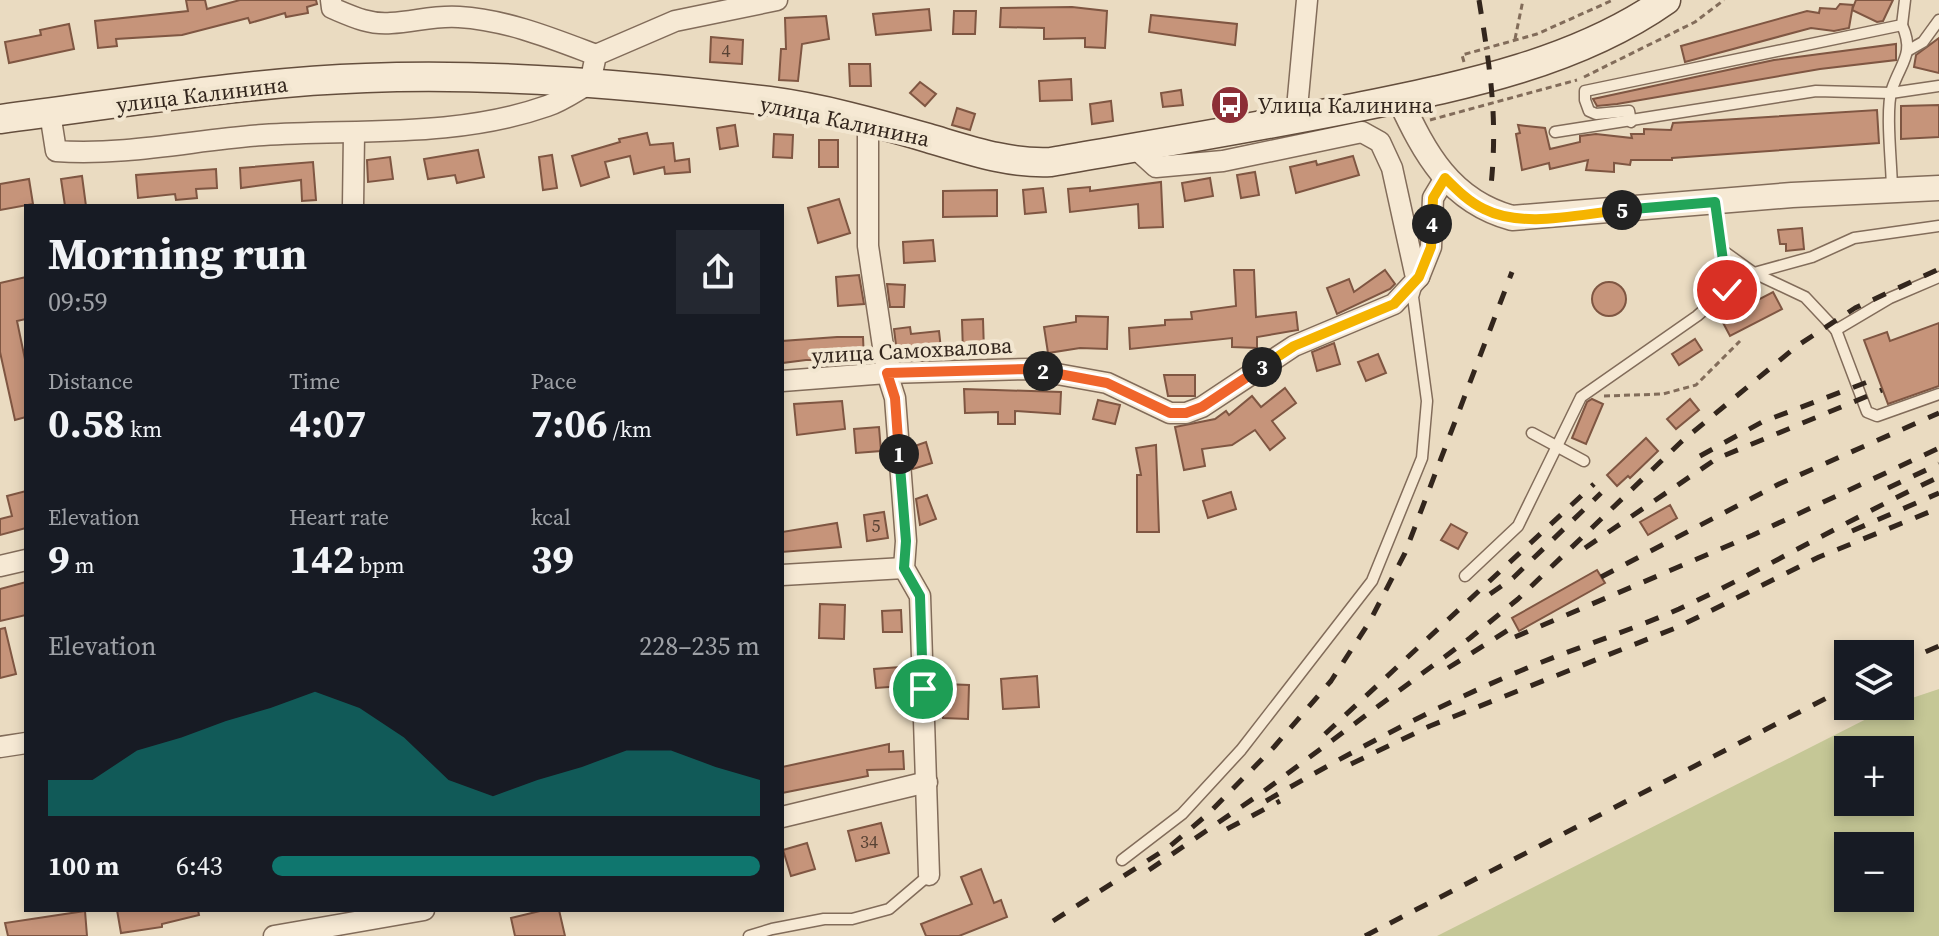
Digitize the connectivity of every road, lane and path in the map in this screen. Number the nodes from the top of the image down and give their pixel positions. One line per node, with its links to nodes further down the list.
1 (1307, 0): 20 (street)
2 (1523, 0): 10 (path)
3 (1613, 0): 10 (path)
4 (1666, 0): 17 (main road, улица Калинина)
5 (1905, 0): 9 (lane)
6 (765, 1): 12 (street)
7 (332, 4): 12 (street)
8 (1939, 20): 11 (lane)
9 (1902, 25): 11 (lane); 22 (lane)
10 (1515, 39): 13 (path)
11 (1909, 50): 16 (lane)
12 (596, 55): 14 (street)
13 (1462, 55)
14 (590, 83): 18 (main road, улица Калинина); 21 (main road, улица Калинина); 24 (street)
15 (1939, 86): 16 (lane)
16 (1891, 93): 22 (lane); 28 (lane)
17 (1399, 98): 20 (main road, улица Калинина); 26 (street)
18 (50, 113): 19 (main road, улица Калинина); 24 (street)
19 (0, 119)
20 (1296, 119): 25 (main road, улица Калинина)
21 (868, 122): 25 (main road, улица Калинина); 39 (street)
22 (1631, 122): 23 (lane)
23 (1555, 132)
24 (354, 134): 30 (street)
25 (1134, 147): 34 (street)
26 (1445, 178): 29 (street); 34 (street, улица Самохвалова)
27 (1939, 188): 28 (street)
28 (1892, 191): 29 (street)
29 (1715, 202): 32 (lane)
30 (353, 204)
31 (1939, 226): 33 (lane)
32 (1722, 250): 33 (lane); 36 (lane)
33 (1754, 273): 36 (lane); 37 (lane)
34 (1419, 277): 39 (street, улица Самохвалова); 55 (lane)
35 (1939, 277): 37 (lane)
36 (1727, 290): 41 (lane)
37 (1836, 330): 42 (lane)
38 (1740, 341): 41 (path)
39 (887, 373): 40 (street, улица Самохвалова); 48 (street)
40 (784, 381)
41 (1589, 391): 44 (lane)
42 (1939, 394)
43 (1532, 433): 44 (lane)
44 (1557, 445): 45 (lane); 50 (lane)
45 (1584, 461)
46 (24, 560): 47 (street)
47 (0, 566)
48 (904, 568): 49 (street); 53 (street)
49 (784, 575)
50 (1465, 576)
51 (24, 743): 52 (street)
52 (0, 747)
53 (927, 782): 54 (street); 56 (street)
54 (784, 817)
55 (1122, 860)
56 (929, 875): 59 (lane)
57 (412, 912): 58 (street)
58 (274, 936)
59 (749, 936)

